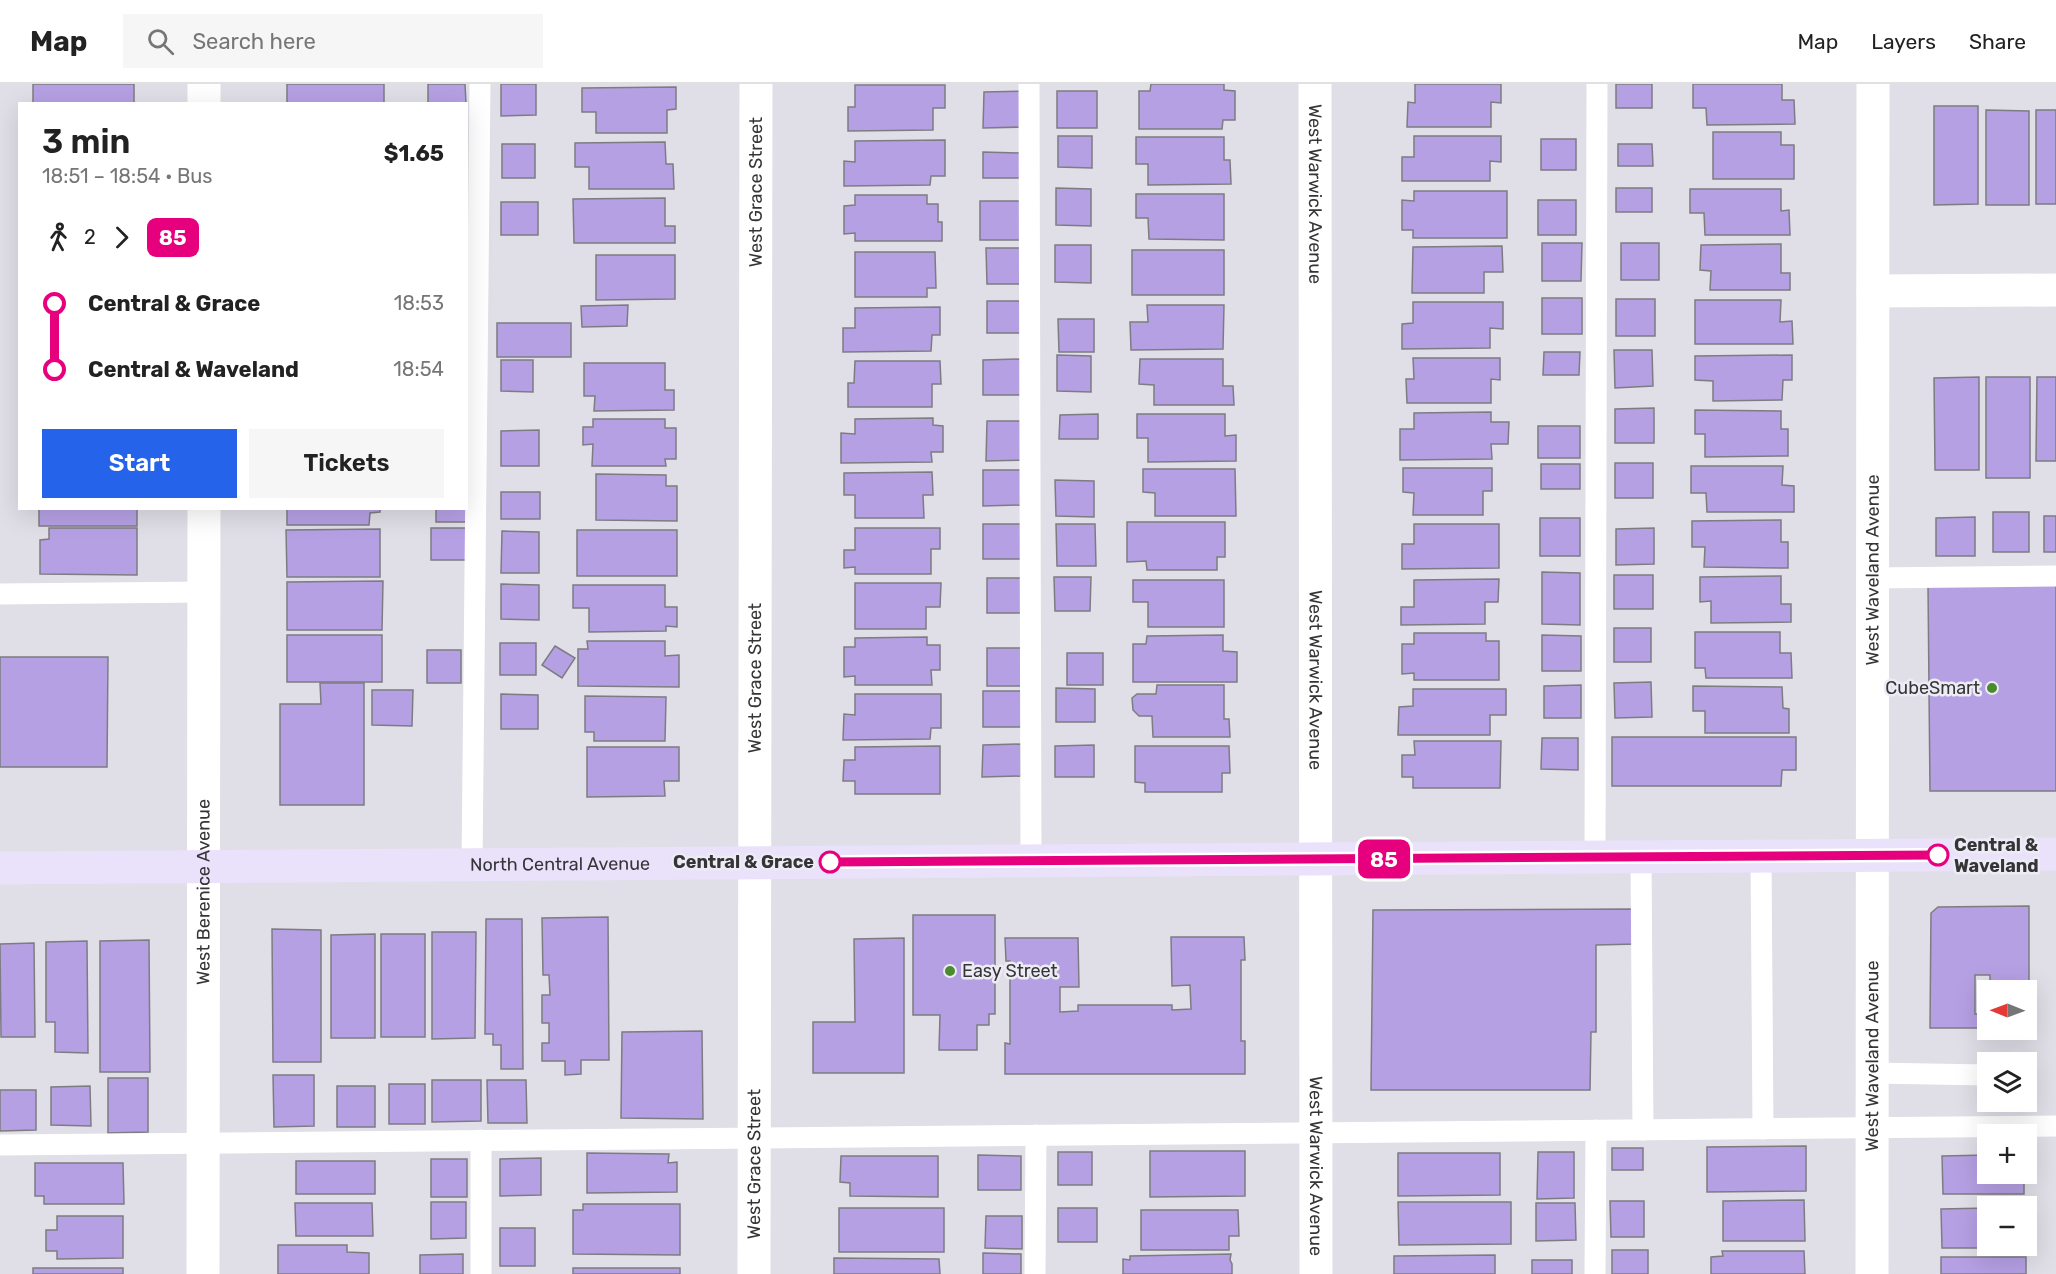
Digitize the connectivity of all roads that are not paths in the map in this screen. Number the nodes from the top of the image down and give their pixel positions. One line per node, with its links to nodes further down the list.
1 (204, 84): 8 (street)
2 (480, 84): 24 (lane)
3 (756, 84): 23 (street, West Grace Street)
4 (1029, 84): 22 (lane)
5 (1315, 84): 21 (street, West Warwick Avenue)
6 (1597, 84): 19 (lane)
7 (1874, 84): 10 (street, West Waveland Avenue)
8 (204, 102)
9 (2056, 290): 10 (street)
10 (1873, 291): 13 (street, West Waveland Avenue)
11 (204, 510): 14 (street, West Berenice Avenue)
12 (2056, 576): 13 (lane)
13 (1873, 578): 18 (street, West Waveland Avenue)
14 (204, 592): 15 (lane); 25 (street, West Berenice Avenue)
15 (0, 594)
16 (2056, 854): 18 (main road, North Central Avenue)
17 (1761, 856): 18 (main road, North Central Avenue); 20 (main road, North Central Avenue); 31 (lane)
18 (1872, 856): 27 (street, West Waveland Avenue)
19 (1595, 857): 20 (main road, North Central Avenue); 21 (main road, North Central Avenue)
20 (1641, 857): 33 (lane)
21 (1316, 859): 22 (main road, North Central Avenue); 34 (street, West Warwick Avenue)
22 (1031, 861): 23 (main road, North Central Avenue)
23 (755, 863): 24 (main road, North Central Avenue); 36 (street, West Grace Street)
24 (472, 865): 25 (main road, North Central Avenue)
25 (204, 867): 26 (main road, North Central Avenue); 38 (street, West Berenice Avenue)
26 (0, 868)
27 (1872, 1073): 28 (lane); 30 (street, West Waveland Avenue)
28 (1977, 1075)
29 (2056, 1126): 30 (lane)
30 (1872, 1128): 31 (lane); 46 (street, West Waveland Avenue)
31 (1763, 1129): 33 (lane)
32 (1596, 1130): 33 (lane); 34 (lane); 45 (lane)
33 (1643, 1130)
34 (1317, 1133): 35 (lane); 44 (street, West Warwick Avenue)
35 (1036, 1135): 36 (lane); 43 (lane)
36 (754, 1138): 37 (lane); 42 (street, West Grace Street)
37 (481, 1140): 38 (lane); 41 (lane)
38 (204, 1143): 39 (lane); 40 (street, West Berenice Avenue)
39 (0, 1144)
40 (203, 1274)
41 (481, 1274)
42 (754, 1274)
43 (1035, 1274)
44 (1317, 1274)
45 (1595, 1274)
46 (1872, 1274)

